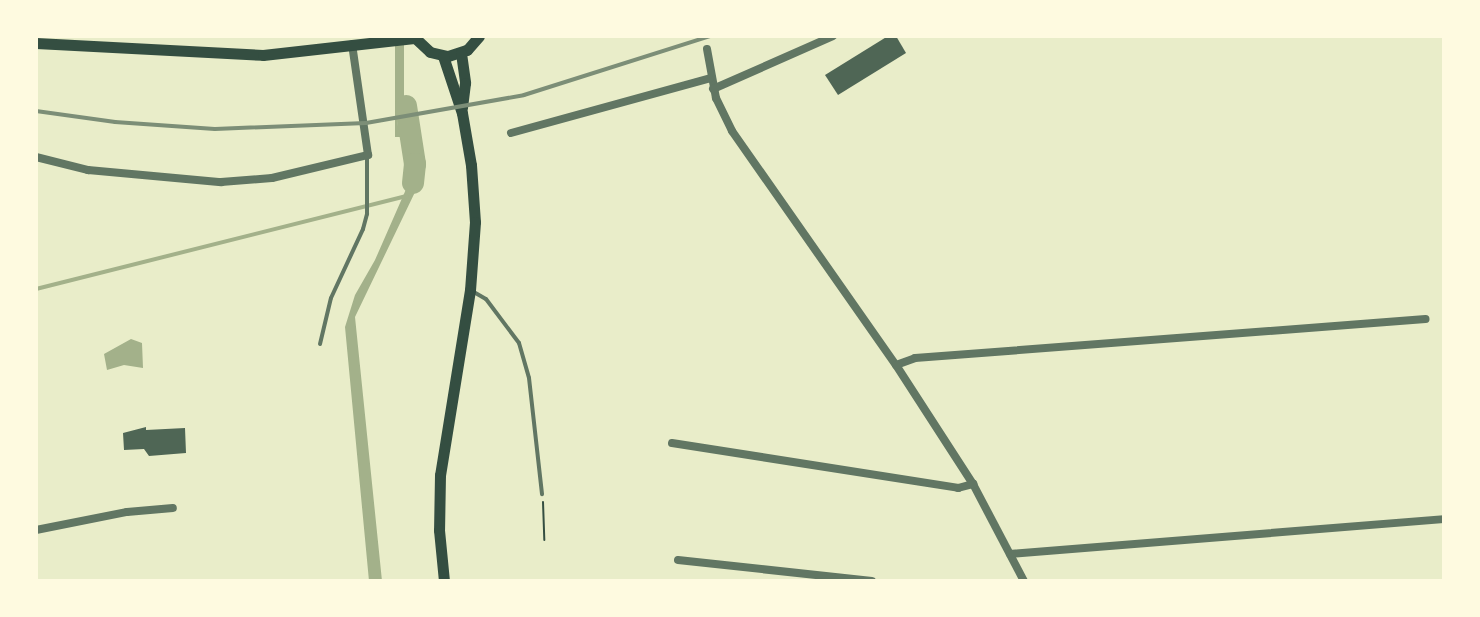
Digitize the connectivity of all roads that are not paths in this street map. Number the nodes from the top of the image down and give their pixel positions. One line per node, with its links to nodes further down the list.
1 (479, 36): 7 (main road)
2 (833, 36): 10 (street)
3 (414, 37): 5 (main road); 8 (main road)
4 (37, 41): 5 (main road)
5 (365, 41): 13 (street)
6 (707, 49): 9 (street)
7 (461, 53): 8 (main road); 11 (main road)
8 (443, 56): 11 (main road)
9 (710, 78): 10 (street); 12 (street)
10 (713, 89): 18 (street)
11 (462, 113): 15 (main road)
12 (511, 133)
13 (368, 155): 14 (street); 17 (lane)
14 (36, 157)
15 (470, 290): 21 (lane); 27 (main road)
16 (1426, 319): 18 (street)
17 (320, 344)
18 (896, 365): 20 (street)
19 (672, 443): 20 (street)
20 (973, 484): 25 (street)
21 (542, 494)
22 (173, 508): 24 (street)
23 (1444, 519): 25 (street)
24 (36, 530)
25 (1010, 554): 29 (street)
26 (678, 560): 28 (street)
27 (444, 581)
28 (872, 581)
29 (1024, 581)

